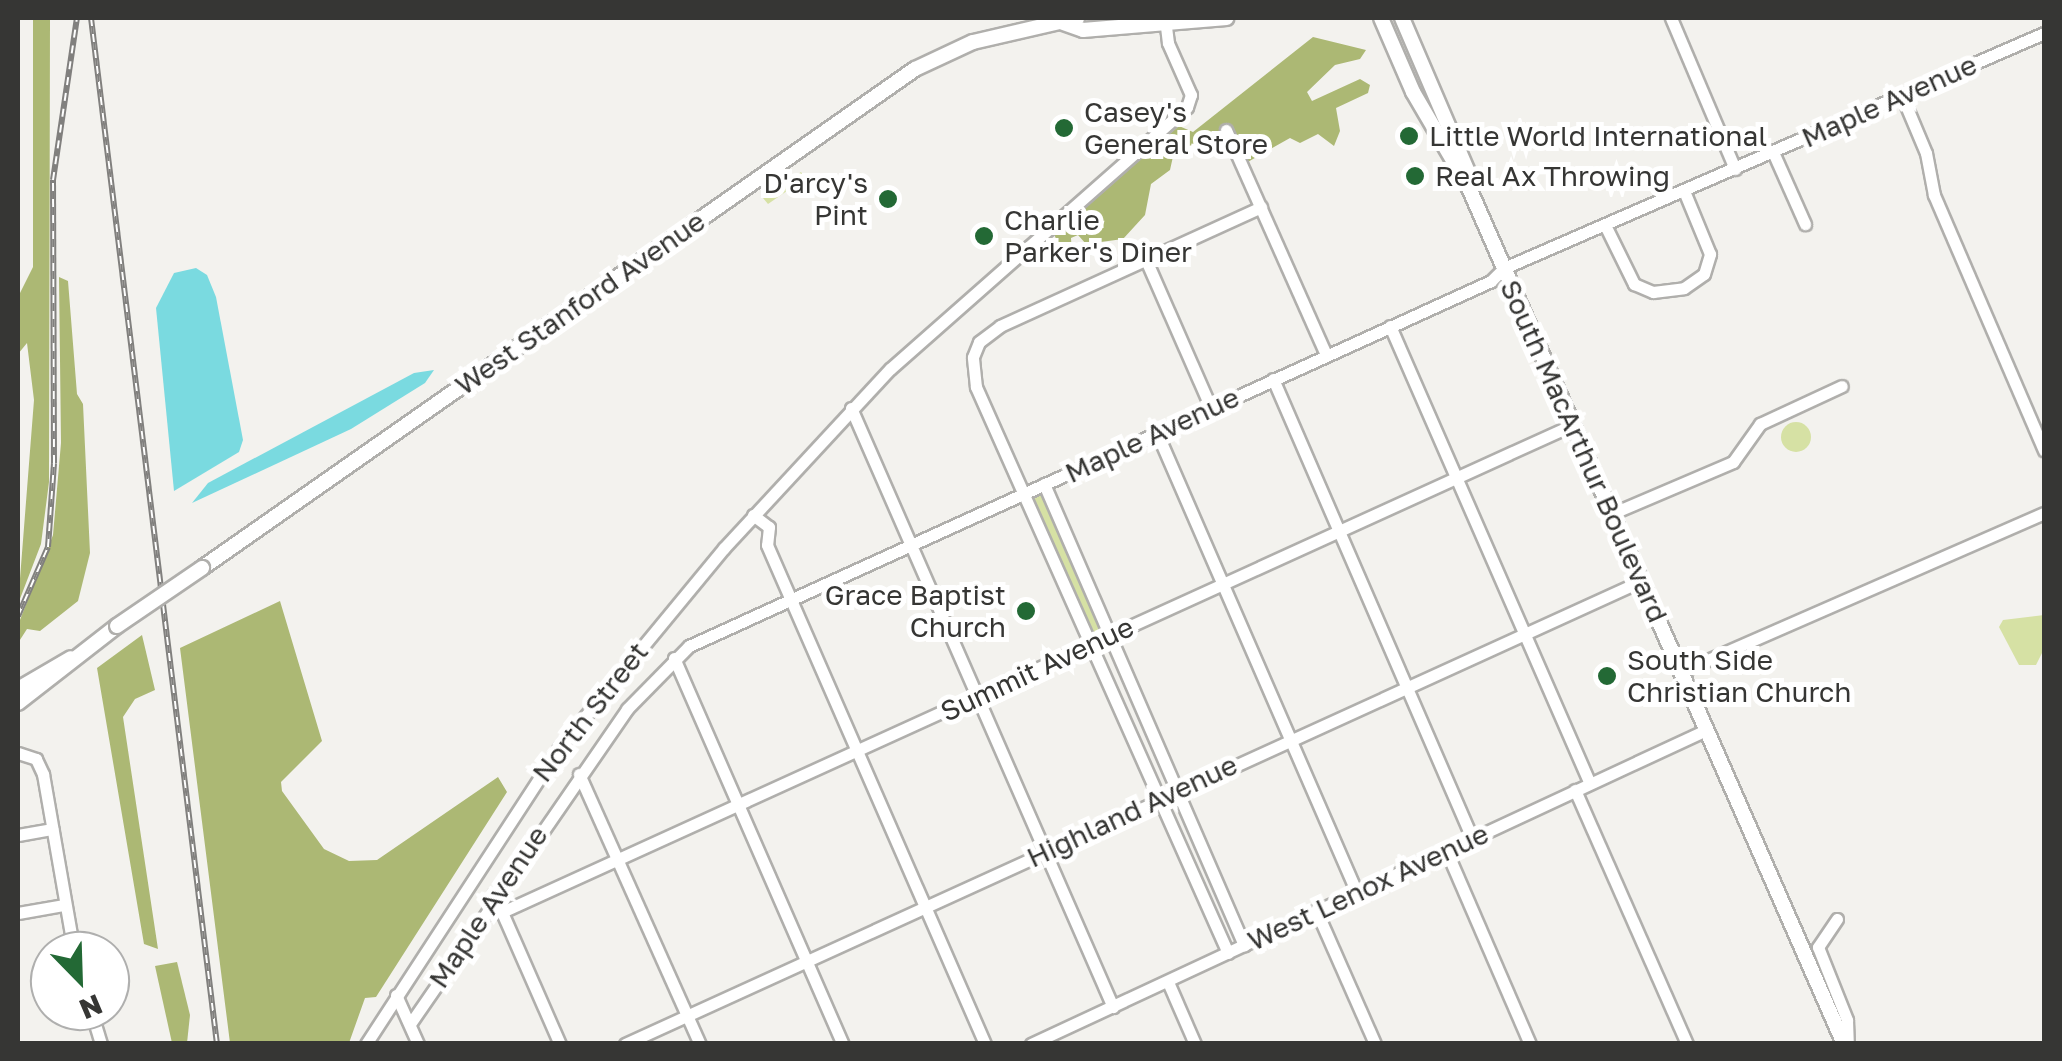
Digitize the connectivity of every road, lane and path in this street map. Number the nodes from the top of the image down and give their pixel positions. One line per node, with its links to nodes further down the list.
1 (1078, 18): 7 (main road, West Stanford Avenue)
2 (1227, 18): 8 (main road, West Stanford Avenue)
3 (1380, 18): 15 (main road, South MacArthur Boulevard)
4 (1402, 18): 10 (main road, South MacArthur Boulevard)
5 (1411, 18): 10 (main road)
6 (1671, 18): 14 (street)
7 (1062, 20): 8 (main road, West Stanford Avenue); 45 (main road, West Stanford Avenue, bridge)
8 (1166, 21): 26 (street, North Street)
9 (2044, 33): 11 (street, Maple Avenue)
10 (1427, 75): 15 (main road, South MacArthur Boulevard)
11 (1902, 96): 13 (street, Maple Avenue); 30 (street)
12 (1226, 130): 17 (street)
13 (1773, 152): 14 (street, Maple Avenue); 18 (street)
14 (1734, 169): 16 (street, Maple Avenue)
15 (1469, 188): 21 (main road, South MacArthur Boulevard)
16 (1684, 191): 19 (street, Maple Avenue); 19 (street)
17 (1260, 207): 20 (street); 23 (street)
18 (1805, 224)
19 (1606, 225): 21 (street, Maple Avenue)
20 (1146, 260): 27 (street); 33 (street)
21 (1504, 268): 22 (street, Maple Avenue); 28 (main road, South MacArthur Boulevard)
22 (1390, 326): 23 (street, Maple Avenue); 31 (street)
23 (1326, 355): 24 (street, Maple Avenue)
24 (1274, 379): 27 (street, Maple Avenue); 37 (street)
25 (1842, 386): 35 (street)
26 (851, 408): 36 (street, North Street); 38 (street)
27 (1210, 408): 29 (street, Maple Avenue)
28 (1572, 424): 31 (street, Summit Avenue); 35 (main road, South MacArthur Boulevard)
29 (1157, 433): 32 (street, Maple Avenue); 40 (street)
30 (2044, 450)
31 (1456, 479): 37 (street, Summit Avenue); 42 (street)
32 (1044, 484): 33 (street, Maple Avenue); 43 (street)
33 (1024, 493): 38 (street, Maple Avenue); 44 (street)
34 (2044, 513): 47 (street)
35 (1611, 514): 39 (main road, South MacArthur Boulevard)
36 (753, 516): 41 (street); 81 (street, North Street)
37 (1339, 532): 40 (street, Summit Avenue); 48 (street)
38 (908, 543): 41 (street, Maple Avenue); 50 (street)
39 (1641, 581): 42 (street, Highland Avenue); 47 (main road, South MacArthur Boulevard)
40 (1222, 586): 43 (street, Summit Avenue); 53 (street)
41 (790, 598): 46 (street, Maple Avenue); 54 (street)
42 (1523, 632): 48 (street, Highland Avenue); 57 (street)
43 (1108, 637): 44 (street, Summit Avenue); 59 (street)
44 (1091, 644): 50 (street, Summit Avenue); 60 (street)
45 (72, 658): 49 (main road); 51 (main road)
46 (674, 658): 56 (street, Maple Avenue); 61 (street)
47 (1680, 672): 52 (main road, South MacArthur Boulevard)
48 (1406, 686): 53 (street, Highland Avenue); 64 (street)
49 (18, 689)
50 (976, 698): 54 (street, Summit Avenue); 66 (street)
51 (18, 702)
52 (1706, 730): 57 (street, West Lenox Avenue); 99 (main road, South MacArthur Boulevard)
53 (1289, 740): 59 (street, Highland Avenue); 68 (street)
54 (858, 751): 61 (street, Summit Avenue); 71 (street)
55 (18, 752): 62 (street)
56 (579, 774): 67 (street); 69 (street, Maple Avenue)
57 (1590, 783): 58 (street, West Lenox Avenue)
58 (1575, 790): 64 (street, West Lenox Avenue); 98 (street)
59 (1176, 792): 60 (street, Highland Avenue); 77 (street)
60 (1160, 799): 66 (street, Highland Avenue); 78 (street)
61 (739, 805): 67 (street, Summit Avenue); 79 (street)
62 (52, 828): 63 (street); 70 (street)
63 (18, 835)
64 (1472, 838): 65 (street, West Lenox Avenue)
65 (1446, 850): 68 (street, West Lenox Avenue); 97 (street)
66 (1044, 852): 71 (street, Highland Avenue); 82 (street)
67 (621, 859): 74 (street, Summit Avenue); 84 (street)
68 (1356, 891): 72 (street, West Lenox Avenue)
69 (494, 894): 74 (street); 85 (street, Maple Avenue)
70 (64, 904): 73 (street); 76 (street)
71 (926, 905): 79 (street, Highland Avenue); 93 (street)
72 (1316, 910): 77 (street, West Lenox Avenue); 96 (street)
73 (18, 912)
74 (502, 912): 89 (street)
75 (1837, 918): 99 (street)
76 (70, 931)
77 (1244, 944): 78 (street, West Lenox Avenue)
78 (1228, 954): 80 (street, West Lenox Avenue)
79 (806, 960): 84 (street, Highland Avenue); 92 (street)
80 (1170, 986): 82 (street, West Lenox Avenue); 95 (street)
81 (396, 995): 83 (street, North Street); 85 (street)
82 (1113, 1007): 86 (street, West Lenox Avenue)
83 (384, 1014): 85 (street); 87 (street, North Street)
84 (688, 1014): 90 (street, Highland Avenue); 91 (street)
85 (410, 1024): 88 (street)
86 (1047, 1040): 94 (street, West Lenox Avenue)
87 (366, 1044)
88 (418, 1044)
89 (560, 1044)
90 (625, 1044)
91 (700, 1044)
92 (843, 1044)
93 (985, 1044)
94 (1031, 1044)
95 (1195, 1044)
96 (1375, 1044)
97 (1530, 1044)
98 (1686, 1044)
99 (1846, 1044)

